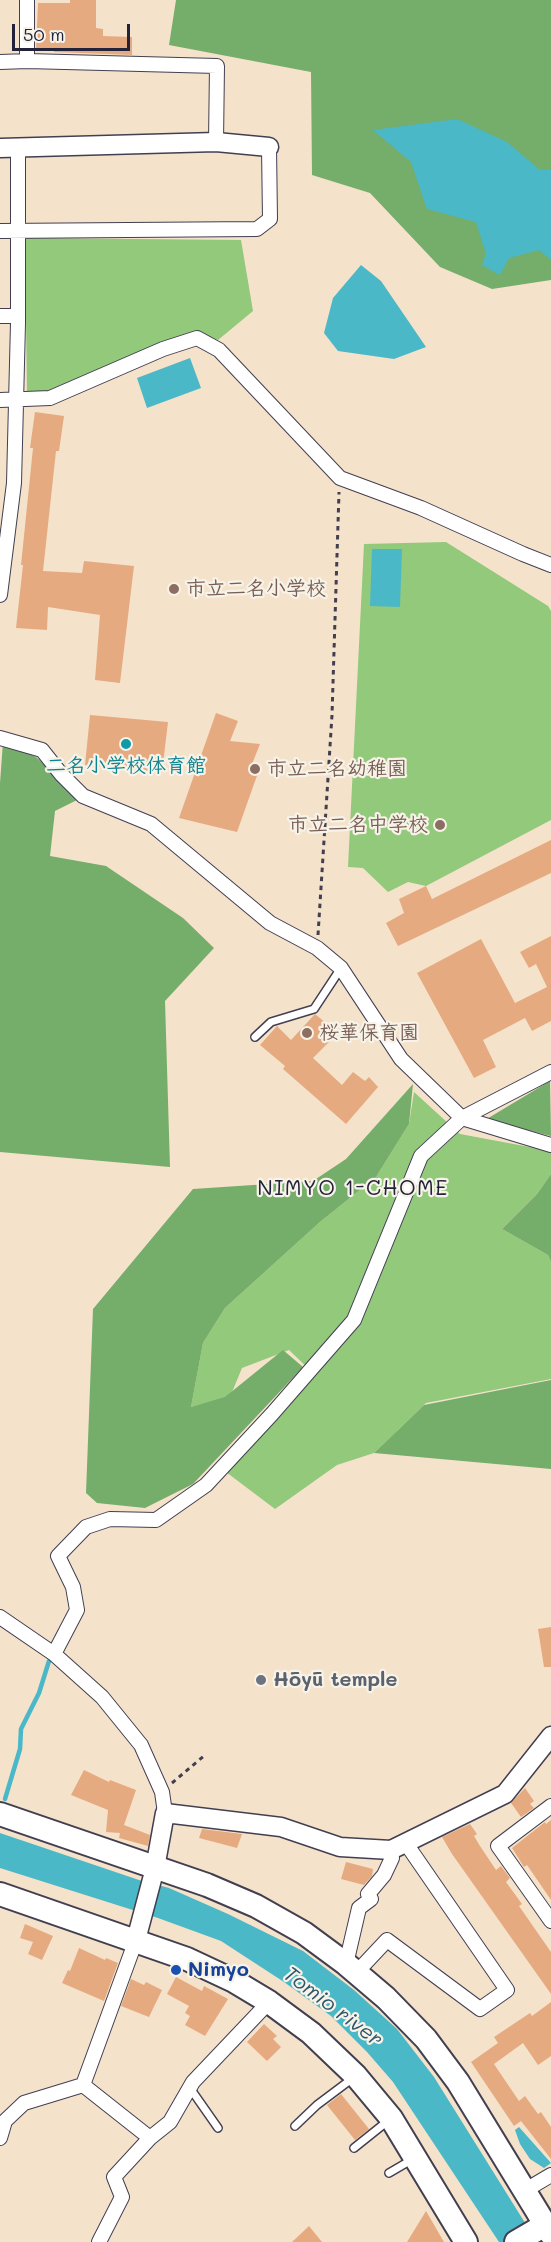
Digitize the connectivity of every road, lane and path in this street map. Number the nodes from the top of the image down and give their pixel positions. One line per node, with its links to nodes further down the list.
1 (27, 0): 2 (street)
2 (27, 61): 3 (street); 4 (street)
3 (0, 62)
4 (216, 142): 5 (street); 6 (street)
5 (269, 147): 8 (street)
6 (9, 148): 8 (street)
7 (0, 231): 8 (street)
8 (18, 231): 10 (street)
9 (0, 316): 10 (street)
10 (17, 316): 12 (street)
11 (0, 400): 12 (street)
12 (15, 401): 13 (street); 14 (street)
13 (340, 478): 15 (street); 19 (path)
14 (7, 483): 16 (street)
15 (551, 565)
16 (1, 569): 17 (street)
17 (0, 595)
18 (0, 738): 19 (street)
19 (317, 948): 20 (street)
20 (341, 968): 21 (lane); 23 (street)
21 (255, 1037)
22 (551, 1072): 23 (street)
23 (462, 1118): 24 (street); 26 (street)
24 (551, 1145)
25 (0, 1617): 26 (street)
26 (54, 1654): 29 (street)
27 (551, 1736): 33 (street)
28 (205, 1755): 29 (path)
29 (162, 1792): 31 (street)
30 (551, 1806): 36 (street)
31 (165, 1813): 33 (street); 34 (street)
32 (0, 1814): 34 (main road)
33 (398, 1846): 38 (street); 38 (street)
34 (154, 1871): 37 (street); 38 (main road)
35 (0, 1894): 37 (main road)
36 (551, 1921)
37 (138, 1934): 39 (main road); 41 (street)
38 (351, 1969): 52 (main road)
39 (269, 2002): 40 (main road); 42 (street)
40 (356, 2076): 43 (main road); 44 (lane)
41 (83, 2085): 46 (street); 47 (street)
42 (189, 2088): 45 (lane); 47 (street)
43 (391, 2118): 48 (lane); 49 (main road)
44 (295, 2126)
45 (218, 2128)
46 (0, 2138)
47 (150, 2138): 54 (street)
48 (354, 2148)
49 (415, 2158): 50 (lane); 55 (main road)
50 (389, 2173)
51 (551, 2175): 52 (street)
52 (524, 2191): 53 (main road)
53 (548, 2229): 56 (main road)
54 (99, 2242)
55 (465, 2242)
56 (516, 2242)

